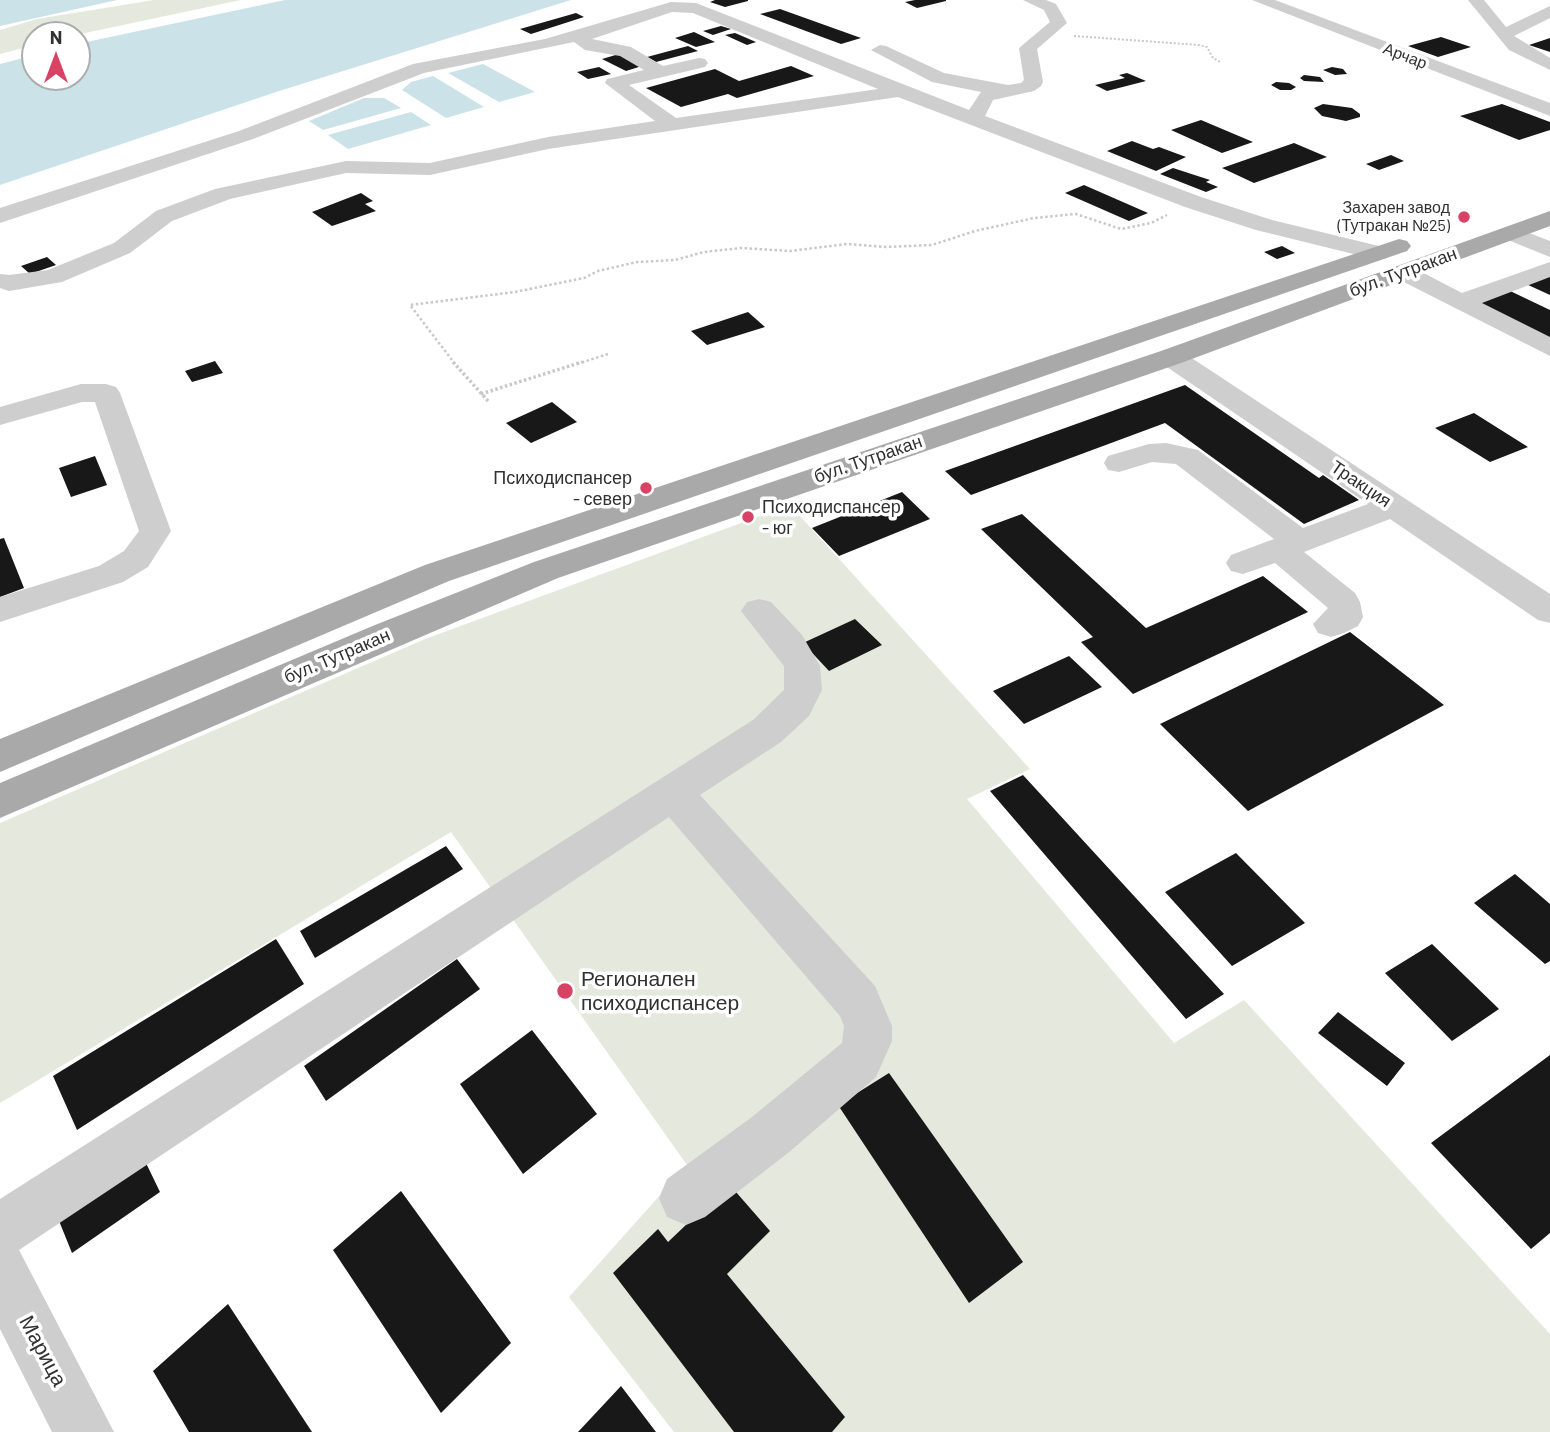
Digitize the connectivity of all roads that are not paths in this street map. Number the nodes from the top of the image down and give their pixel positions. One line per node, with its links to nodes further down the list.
1 (1031, 0): 12 (street)
2 (1260, 0): 13 (street, Арчар)
3 (1476, 0): 6 (street)
4 (696, 8): 10 (street); 11 (street); 17 (street)
5 (1550, 11): 6 (street)
6 (1503, 35): 9 (street)
7 (880, 50): 12 (street)
8 (699, 62): 10 (street)
9 (1550, 65)
10 (660, 72): 15 (street)
11 (900, 91): 14 (street); 15 (street)
12 (1007, 91): 14 (street)
13 (1550, 110)
14 (973, 120): 21 (street)
15 (670, 123): 22 (street)
16 (1550, 195): 21 (main road, бул. Тутракан)
17 (0, 216)
18 (1550, 218): 19 (main road, бул. Тутракан)
19 (1511, 233): 20 (street); 21 (main road, бул. Тутракан)
20 (1549, 253): 23 (street)
21 (1390, 263): 23 (street); 24 (main road, бул. Тутракан); 26 (main road, бул. Тутракан)
22 (0, 281)
23 (1461, 302): 25 (street)
24 (1152, 331): 26 (main road); 36 (main road, бул. Тутракан)
25 (1550, 348)
26 (1184, 352): 29 (street, Тракция); 38 (main road, бул. Тутракан)
27 (0, 416): 32 (street)
28 (1119, 463): 30 (street)
29 (1394, 506): 30 (street); 34 (street, Тракция)
30 (1289, 545): 31 (street); 35 (street)
31 (1243, 563)
32 (0, 610)
33 (759, 611): 37 (street)
34 (1550, 611)
35 (1331, 624)
36 (0, 756)
37 (673, 793): 39 (street); 40 (street)
38 (0, 801)
39 (686, 1198)
40 (0, 1231)
41 (0, 1270): 42 (street, Марица)
42 (84, 1432)

